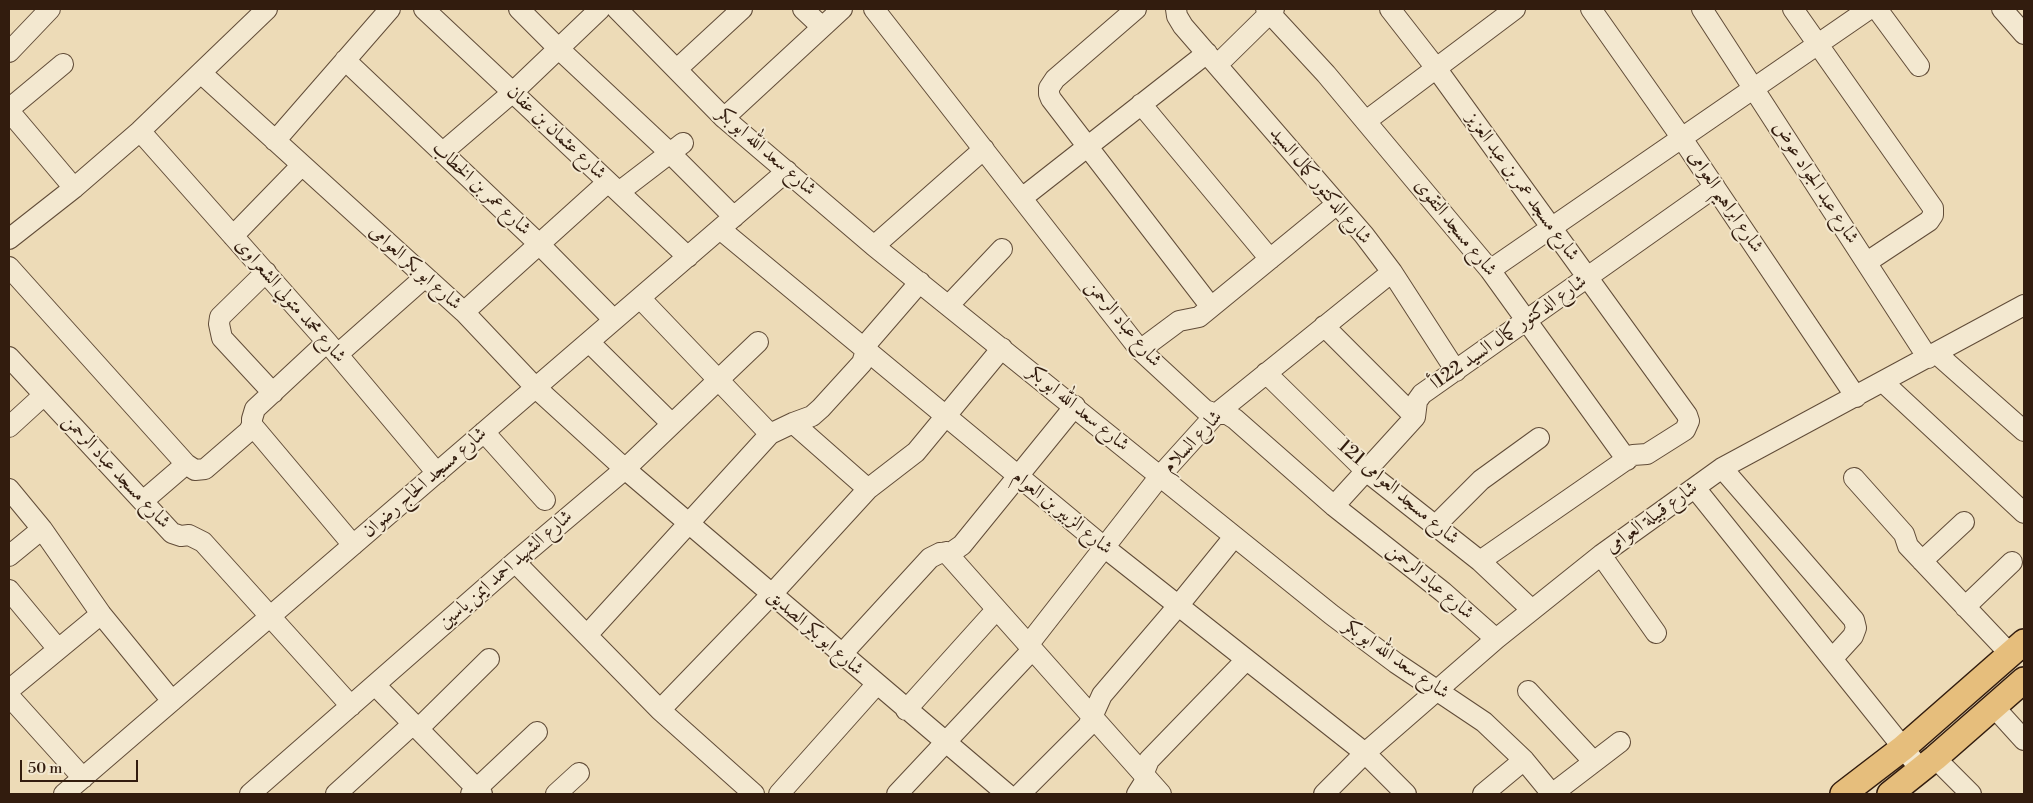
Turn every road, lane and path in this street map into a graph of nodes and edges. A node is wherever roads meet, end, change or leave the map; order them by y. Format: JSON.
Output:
{"nodes":[{"id":1,"x":50,"y":9,"type":"edge"},
{"id":2,"x":267,"y":9,"type":"edge"},
{"id":3,"x":390,"y":9,"type":"edge"},
{"id":4,"x":424,"y":9,"type":"edge"},
{"id":5,"x":519,"y":9,"type":"edge"},
{"id":6,"x":600,"y":9,"type":"edge"},
{"id":7,"x":617,"y":9,"type":"edge"},
{"id":8,"x":742,"y":9,"type":"edge"},
{"id":9,"x":803,"y":9,"type":"edge"},
{"id":10,"x":842,"y":9,"type":"edge"},
{"id":11,"x":874,"y":9,"type":"edge"},
{"id":12,"x":1136,"y":9,"type":"edge"},
{"id":13,"x":1176,"y":9,"type":"edge"},
{"id":14,"x":1390,"y":9,"type":"edge"},
{"id":15,"x":1515,"y":9,"type":"edge"},
{"id":16,"x":1592,"y":9,"type":"edge"},
{"id":17,"x":1702,"y":9,"type":"edge"},
{"id":18,"x":1793,"y":9,"type":"edge"},
{"id":19,"x":1869,"y":9,"type":"edge"},
{"id":20,"x":1877,"y":9,"type":"edge"},
{"id":21,"x":2002,"y":9,"type":"edge"},
{"id":22,"x":1270,"y":10,"type":"edge"},
{"id":23,"x":822,"y":27,"type":"junction"},
{"id":24,"x":2024,"y":34,"type":"edge"},
{"id":25,"x":1819,"y":43,"type":"junction"},
{"id":26,"x":11,"y":45,"type":"edge"},
{"id":27,"x":559,"y":49,"type":"junction"},
{"id":28,"x":1212,"y":59,"type":"junction"},
{"id":29,"x":345,"y":60,"type":"junction"},
{"id":30,"x":63,"y":64,"type":"dead end"},
{"id":31,"x":1919,"y":66,"type":"dead end"},
{"id":32,"x":1436,"y":68,"type":"junction"},
{"id":33,"x":676,"y":69,"type":"junction"},
{"id":34,"x":201,"y":73,"type":"junction"},
{"id":35,"x":1753,"y":88,"type":"junction"},
{"id":36,"x":513,"y":92,"type":"junction"},
{"id":37,"x":1141,"y":104,"type":"junction"},
{"id":38,"x":9,"y":110,"type":"edge"},
{"id":39,"x":724,"y":118,"type":"junction"},
{"id":40,"x":1366,"y":121,"type":"junction"},
{"id":41,"x":140,"y":131,"type":"junction"},
{"id":42,"x":1681,"y":138,"type":"junction"},
{"id":43,"x":275,"y":141,"type":"junction"},
{"id":44,"x":1087,"y":146,"type":"junction"},
{"id":45,"x":677,"y":148,"type":"junction"},
{"id":46,"x":984,"y":149,"type":"junction"},
{"id":47,"x":443,"y":152,"type":"junction"},
{"id":48,"x":302,"y":165,"type":"junction"},
{"id":49,"x":787,"y":171,"type":"junction"},
{"id":50,"x":614,"y":187,"type":"junction"},
{"id":51,"x":1715,"y":187,"type":"junction"},
{"id":52,"x":74,"y":188,"type":"junction"},
{"id":53,"x":1022,"y":198,"type":"junction"},
{"id":54,"x":1336,"y":204,"type":"junction"},
{"id":55,"x":727,"y":223,"type":"junction"},
{"id":56,"x":1551,"y":227,"type":"junction"},
{"id":57,"x":233,"y":236,"type":"junction"},
{"id":58,"x":9,"y":239,"type":"edge"},
{"id":59,"x":539,"y":244,"type":"junction"},
{"id":60,"x":874,"y":246,"type":"junction"},
{"id":61,"x":1002,"y":249,"type":"dead end"},
{"id":62,"x":688,"y":256,"type":"junction"},
{"id":63,"x":1270,"y":259,"type":"junction"},
{"id":64,"x":1867,"y":262,"type":"junction"},
{"id":65,"x":9,"y":267,"type":"edge"},
{"id":66,"x":1490,"y":270,"type":"junction"},
{"id":67,"x":266,"y":272,"type":"junction"},
{"id":68,"x":1392,"y":272,"type":"junction"},
{"id":69,"x":425,"y":277,"type":"junction"},
{"id":70,"x":1587,"y":278,"type":"junction"},
{"id":71,"x":920,"y":282,"type":"junction"},
{"id":72,"x":640,"y":298,"type":"junction"},
{"id":73,"x":949,"y":305,"type":"junction"},
{"id":74,"x":2024,"y":305,"type":"edge"},
{"id":75,"x":1211,"y":307,"type":"junction"},
{"id":76,"x":464,"y":312,"type":"junction"},
{"id":77,"x":614,"y":320,"type":"junction"},
{"id":78,"x":1527,"y":320,"type":"junction"},
{"id":79,"x":1324,"y":326,"type":"junction"},
{"id":80,"x":589,"y":342,"type":"junction"},
{"id":81,"x":758,"y":342,"type":"dead end"},
{"id":82,"x":332,"y":348,"type":"junction"},
{"id":83,"x":1002,"y":348,"type":"junction"},
{"id":84,"x":865,"y":350,"type":"junction"},
{"id":85,"x":1140,"y":350,"type":"junction"},
{"id":86,"x":1933,"y":356,"type":"junction"},
{"id":87,"x":9,"y":357,"type":"edge"},
{"id":88,"x":1456,"y":371,"type":"junction"},
{"id":89,"x":1266,"y":373,"type":"junction"},
{"id":90,"x":718,"y":380,"type":"junction"},
{"id":91,"x":1883,"y":382,"type":"junction"},
{"id":92,"x":535,"y":387,"type":"junction"},
{"id":93,"x":273,"y":392,"type":"junction"},
{"id":94,"x":44,"y":395,"type":"junction"},
{"id":95,"x":1856,"y":397,"type":"junction"},
{"id":96,"x":1075,"y":406,"type":"junction"},
{"id":97,"x":1216,"y":414,"type":"junction"},
{"id":98,"x":945,"y":417,"type":"junction"},
{"id":99,"x":1415,"y":418,"type":"junction"},
{"id":100,"x":793,"y":423,"type":"junction"},
{"id":101,"x":672,"y":424,"type":"junction"},
{"id":102,"x":252,"y":425,"type":"junction"},
{"id":103,"x":9,"y":427,"type":"edge"},
{"id":104,"x":2024,"y":431,"type":"edge"},
{"id":105,"x":484,"y":432,"type":"junction"},
{"id":106,"x":770,"y":434,"type":"junction"},
{"id":107,"x":1538,"y":438,"type":"dead end"},
{"id":108,"x":1627,"y":460,"type":"junction"},
{"id":109,"x":196,"y":467,"type":"junction"},
{"id":110,"x":1722,"y":468,"type":"junction"},
{"id":111,"x":625,"y":469,"type":"junction"},
{"id":112,"x":1366,"y":471,"type":"junction"},
{"id":113,"x":437,"y":473,"type":"junction"},
{"id":114,"x":1160,"y":476,"type":"junction"},
{"id":115,"x":1019,"y":477,"type":"junction"},
{"id":116,"x":1854,"y":478,"type":"dead end"},
{"id":117,"x":1695,"y":488,"type":"junction"},
{"id":118,"x":868,"y":489,"type":"junction"},
{"id":119,"x":9,"y":490,"type":"edge"},
{"id":120,"x":545,"y":500,"type":"dead end"},
{"id":121,"x":143,"y":502,"type":"junction"},
{"id":122,"x":1334,"y":506,"type":"junction"},
{"id":123,"x":2024,"y":513,"type":"edge"},
{"id":124,"x":1964,"y":522,"type":"dead end"},
{"id":125,"x":688,"y":524,"type":"junction"},
{"id":126,"x":1435,"y":526,"type":"junction"},
{"id":127,"x":42,"y":529,"type":"junction"},
{"id":128,"x":1234,"y":537,"type":"junction"},
{"id":129,"x":353,"y":545,"type":"junction"},
{"id":130,"x":1104,"y":547,"type":"junction"},
{"id":131,"x":946,"y":552,"type":"junction"},
{"id":132,"x":1601,"y":555,"type":"junction"},
{"id":133,"x":9,"y":556,"type":"edge"},
{"id":134,"x":1480,"y":561,"type":"junction"},
{"id":135,"x":1922,"y":561,"type":"junction"},
{"id":136,"x":514,"y":562,"type":"junction"},
{"id":137,"x":2012,"y":562,"type":"dead end"},
{"id":138,"x":9,"y":590,"type":"edge"},
{"id":139,"x":771,"y":595,"type":"junction"},
{"id":140,"x":1178,"y":606,"type":"junction"},
{"id":141,"x":1965,"y":606,"type":"junction"},
{"id":142,"x":996,"y":610,"type":"junction"},
{"id":143,"x":1532,"y":610,"type":"junction"},
{"id":144,"x":101,"y":614,"type":"junction"},
{"id":145,"x":270,"y":616,"type":"junction"},
{"id":146,"x":1656,"y":632,"type":"dead end"},
{"id":147,"x":587,"y":635,"type":"junction"},
{"id":148,"x":1496,"y":639,"type":"junction"},
{"id":149,"x":1030,"y":648,"type":"junction"},
{"id":150,"x":2018,"y":648,"type":"edge"},
{"id":151,"x":58,"y":649,"type":"junction"},
{"id":152,"x":841,"y":655,"type":"junction"},
{"id":153,"x":489,"y":659,"type":"dead end"},
{"id":154,"x":1832,"y":659,"type":"junction"},
{"id":155,"x":1246,"y":660,"type":"junction"},
{"id":156,"x":2024,"y":680,"type":"edge"},
{"id":157,"x":375,"y":684,"type":"junction"},
{"id":158,"x":876,"y":685,"type":"junction"},
{"id":159,"x":1437,"y":689,"type":"junction"},
{"id":160,"x":9,"y":690,"type":"edge"},
{"id":161,"x":1528,"y":691,"type":"dead end"},
{"id":162,"x":9,"y":696,"type":"edge"},
{"id":163,"x":172,"y":701,"type":"junction"},
{"id":164,"x":351,"y":706,"type":"junction"},
{"id":165,"x":1994,"y":707,"type":"junction"},
{"id":166,"x":660,"y":710,"type":"junction"},
{"id":167,"x":906,"y":710,"type":"junction"},
{"id":168,"x":1092,"y":718,"type":"junction"},
{"id":169,"x":416,"y":726,"type":"junction"},
{"id":170,"x":537,"y":732,"type":"dead end"},
{"id":171,"x":2024,"y":740,"type":"edge"},
{"id":172,"x":1620,"y":742,"type":"dead end"},
{"id":173,"x":946,"y":743,"type":"junction"},
{"id":174,"x":1903,"y":748,"type":"junction"},
{"id":175,"x":1365,"y":753,"type":"junction"},
{"id":176,"x":1524,"y":760,"type":"junction"},
{"id":177,"x":1594,"y":762,"type":"junction"},
{"id":178,"x":1928,"y":764,"type":"junction"},
{"id":179,"x":578,"y":774,"type":"dead end"},
{"id":180,"x":83,"y":778,"type":"junction"},
{"id":181,"x":1141,"y":786,"type":"edge"},
{"id":182,"x":477,"y":793,"type":"edge"},
{"id":183,"x":64,"y":794,"type":"edge"},
{"id":184,"x":250,"y":794,"type":"edge"},
{"id":185,"x":336,"y":794,"type":"edge"},
{"id":186,"x":556,"y":794,"type":"edge"},
{"id":187,"x":754,"y":794,"type":"edge"},
{"id":188,"x":779,"y":794,"type":"edge"},
{"id":189,"x":897,"y":794,"type":"edge"},
{"id":190,"x":1007,"y":794,"type":"edge"},
{"id":191,"x":1020,"y":794,"type":"edge"},
{"id":192,"x":1161,"y":794,"type":"edge"},
{"id":193,"x":1324,"y":794,"type":"edge"},
{"id":194,"x":1406,"y":794,"type":"edge"},
{"id":195,"x":1483,"y":794,"type":"edge"},
{"id":196,"x":1552,"y":794,"type":"edge"},
{"id":197,"x":1843,"y":794,"type":"edge"},
{"id":198,"x":1890,"y":794,"type":"edge"},
{"id":199,"x":1971,"y":794,"type":"edge"}],
"edges":[{"from":1,"to":26,"type":"street"},
{"from":2,"to":34,"type":"street"},
{"from":3,"to":29,"type":"street"},
{"from":4,"to":36,"type":"street","name":"شارع عثمان بن عفان"},
{"from":5,"to":27,"type":"street","name":"شارع الزبير بن العوام"},
{"from":6,"to":27,"type":"street"},
{"from":7,"to":33,"type":"street","name":"شارع سعد الله ابو بكر"},
{"from":8,"to":33,"type":"street"},
{"from":9,"to":23,"type":"street"},
{"from":10,"to":23,"type":"street"},
{"from":11,"to":46,"type":"street","name":"شارع عباد الرحمن"},
{"from":12,"to":44,"type":"street"},
{"from":13,"to":28,"type":"street","name":"شارع الدكتور كمال السيد"},
{"from":14,"to":32,"type":"street","name":"شارع مسجد عمر بن عبد العزيز"},
{"from":15,"to":32,"type":"street"},
{"from":16,"to":42,"type":"street","name":"شارع ابراهيم العوامى"},
{"from":17,"to":35,"type":"street","name":"شارع عبد الجواد عوض"},
{"from":18,"to":25,"type":"street"},
{"from":19,"to":25,"type":"street"},
{"from":20,"to":31,"type":"street"},
{"from":21,"to":24,"type":"street"},
{"from":22,"to":28,"type":"street"},
{"from":22,"to":40,"type":"street","name":"شارع مسجد التقوى"},
{"from":23,"to":39,"type":"street"},
{"from":25,"to":35,"type":"street"},
{"from":25,"to":64,"type":"street"},
{"from":27,"to":36,"type":"street"},
{"from":27,"to":45,"type":"street","name":"شارع الزبير بن العوام"},
{"from":28,"to":37,"type":"street"},
{"from":28,"to":54,"type":"street","name":"شارع الدكتور كمال السيد"},
{"from":29,"to":43,"type":"street"},
{"from":29,"to":47,"type":"street","name":"شارع عمر بن الخطاب"},
{"from":30,"to":38,"type":"street"},
{"from":32,"to":40,"type":"street"},
{"from":32,"to":56,"type":"street","name":"شارع مسجد عمر بن عبد العزيز"},
{"from":33,"to":39,"type":"street","name":"شارع سعد الله ابو بكر"},
{"from":34,"to":41,"type":"street"},
{"from":34,"to":43,"type":"street","name":"شارع ابو بكر العوامى"},
{"from":35,"to":42,"type":"street"},
{"from":35,"to":64,"type":"street","name":"شارع عبد الجواد عوض"},
{"from":36,"to":47,"type":"street"},
{"from":36,"to":50,"type":"street","name":"شارع عثمان بن عفان"},
{"from":37,"to":44,"type":"street"},
{"from":37,"to":63,"type":"street"},
{"from":38,"to":52,"type":"street"},
{"from":39,"to":49,"type":"street","name":"شارع سعد الله ابو بكر"},
{"from":40,"to":66,"type":"street","name":"شارع مسجد التقوى"},
{"from":41,"to":52,"type":"street"},
{"from":41,"to":57,"type":"street","name":"شارع محمد متولي الشعراوى"},
{"from":42,"to":51,"type":"street","name":"شارع ابراهيم العوامى"},
{"from":42,"to":56,"type":"street"},
{"from":43,"to":48,"type":"street","name":"شارع ابو بكر العوامى"},
{"from":44,"to":53,"type":"street"},
{"from":44,"to":75,"type":"street"},
{"from":45,"to":50,"type":"street"},
{"from":45,"to":55,"type":"street","name":"شارع الزبير بن العوام"},
{"from":46,"to":53,"type":"street","name":"شارع عباد الرحمن"},
{"from":46,"to":60,"type":"street"},
{"from":47,"to":59,"type":"street","name":"شارع عمر بن الخطاب"},
{"from":48,"to":57,"type":"street"},
{"from":48,"to":69,"type":"street","name":"شارع ابو بكر العوامى"},
{"from":49,"to":55,"type":"street","name":"شارع مسجد الحاج رضوان"},
{"from":49,"to":60,"type":"street","name":"شارع سعد الله ابو بكر"},
{"from":50,"to":59,"type":"street"},
{"from":50,"to":62,"type":"street","name":"شارع عثمان بن عفان"},
{"from":51,"to":70,"type":"street","name":"شارع الدكتور كمال السيد 122أ"},
{"from":51,"to":95,"type":"street","name":"شارع ابراهيم العوامى"},
{"from":52,"to":58,"type":"street"},
{"from":53,"to":85,"type":"street","name":"شارع عباد الرحمن"},
{"from":54,"to":63,"type":"street"},
{"from":54,"to":68,"type":"street","name":"شارع الدكتور كمال السيد"},
{"from":55,"to":62,"type":"street","name":"شارع مسجد الحاج رضوان"},
{"from":55,"to":84,"type":"street","name":"شارع الزبير بن العوام"},
{"from":56,"to":66,"type":"street"},
{"from":56,"to":70,"type":"street","name":"شارع مسجد عمر بن عبد العزيز"},
{"from":57,"to":67,"type":"street","name":"شارع محمد متولي الشعراوى"},
{"from":59,"to":76,"type":"street"},
{"from":59,"to":77,"type":"street","name":"شارع عمر بن الخطاب"},
{"from":60,"to":71,"type":"street","name":"شارع سعد الله ابو بكر"},
{"from":61,"to":73,"type":"street"},
{"from":62,"to":72,"type":"street","name":"شارع مسجد الحاج رضوان"},
{"from":63,"to":75,"type":"street"},
{"from":64,"to":86,"type":"street","name":"شارع عبد الجواد عوض"},
{"from":65,"to":109,"type":"street"},
{"from":66,"to":78,"type":"street","name":"شارع مسجد التقوى"},
{"from":67,"to":82,"type":"street","name":"شارع محمد متولي الشعراوى"},
{"from":67,"to":93,"type":"street"},
{"from":68,"to":79,"type":"street","name":"شارع السلام"},
{"from":68,"to":88,"type":"street","name":"شارع الدكتور كمال السيد"},
{"from":69,"to":76,"type":"street","name":"شارع ابو بكر العوامى"},
{"from":69,"to":82,"type":"street"},
{"from":70,"to":78,"type":"street","name":"شارع الدكتور كمال السيد 122أ"},
{"from":70,"to":108,"type":"street","name":"شارع مسجد عمر بن عبد العزيز"},
{"from":71,"to":73,"type":"street","name":"شارع سعد الله ابو بكر"},
{"from":71,"to":84,"type":"street"},
{"from":72,"to":77,"type":"street","name":"شارع مسجد الحاج رضوان"},
{"from":72,"to":90,"type":"street"},
{"from":73,"to":83,"type":"street","name":"شارع سعد الله ابو بكر"},
{"from":74,"to":86,"type":"street","name":"شارع قبيلة العوامى"},
{"from":75,"to":85,"type":"street"},
{"from":76,"to":92,"type":"street","name":"شارع ابو بكر العوامى"},
{"from":77,"to":80,"type":"street","name":"شارع مسجد الحاج رضوان"},
{"from":78,"to":88,"type":"street","name":"شارع الدكتور كمال السيد 122أ"},
{"from":78,"to":108,"type":"street","name":"شارع مسجد التقوى"},
{"from":79,"to":89,"type":"street","name":"شارع السلام"},
{"from":79,"to":99,"type":"street"},
{"from":80,"to":92,"type":"street","name":"شارع مسجد الحاج رضوان"},
{"from":80,"to":101,"type":"street"},
{"from":81,"to":90,"type":"street","name":"شارع الشهيد احمد ايمن ياسين"},
{"from":82,"to":93,"type":"street"},
{"from":82,"to":113,"type":"street","name":"شارع محمد متولي الشعراوى"},
{"from":83,"to":96,"type":"street","name":"شارع سعد الله ابو بكر"},
{"from":83,"to":98,"type":"street"},
{"from":84,"to":98,"type":"street","name":"شارع الزبير بن العوام"},
{"from":84,"to":100,"type":"street"},
{"from":85,"to":97,"type":"street","name":"شارع عباد الرحمن"},
{"from":86,"to":91,"type":"street","name":"شارع قبيلة العوامى"},
{"from":86,"to":104,"type":"street","name":"شارع عبد الجواد عوض"},
{"from":87,"to":94,"type":"street","name":"شارع مسجد عباد الرحمن"},
{"from":88,"to":99,"type":"street","name":"شارع الدكتور كمال السيد 122أ"},
{"from":89,"to":97,"type":"street","name":"شارع السلام"},
{"from":89,"to":112,"type":"street","name":"شارع مسجد العوامى 121"},
{"from":90,"to":101,"type":"street","name":"شارع الشهيد احمد ايمن ياسين"},
{"from":90,"to":106,"type":"street"},
{"from":91,"to":95,"type":"street","name":"شارع قبيلة العوامى"},
{"from":91,"to":123,"type":"street"},
{"from":92,"to":105,"type":"street","name":"شارع مسجد الحاج رضوان"},
{"from":92,"to":111,"type":"street","name":"شارع ابو بكر العوامى"},
{"from":93,"to":102,"type":"street"},
{"from":94,"to":103,"type":"street"},
{"from":94,"to":121,"type":"street","name":"شارع مسجد عباد الرحمن"},
{"from":95,"to":110,"type":"street","name":"شارع قبيلة العوامى"},
{"from":96,"to":114,"type":"street","name":"شارع سعد الله ابو بكر"},
{"from":96,"to":115,"type":"street"},
{"from":97,"to":114,"type":"street","name":"شارع السلام"},
{"from":97,"to":122,"type":"street","name":"شارع عباد الرحمن"},
{"from":98,"to":115,"type":"street","name":"شارع الزبير بن العوام"},
{"from":98,"to":118,"type":"street"},
{"from":99,"to":112,"type":"street","name":"شارع الدكتور كمال السيد 122أ"},
{"from":100,"to":106,"type":"street"},
{"from":100,"to":118,"type":"street"},
{"from":101,"to":111,"type":"street","name":"شارع الشهيد احمد ايمن ياسين"},
{"from":102,"to":109,"type":"street"},
{"from":102,"to":129,"type":"street"},
{"from":105,"to":113,"type":"street","name":"شارع مسجد الحاج رضوان"},
{"from":105,"to":120,"type":"street"},
{"from":106,"to":125,"type":"street"},
{"from":107,"to":126,"type":"street"},
{"from":108,"to":134,"type":"street"},
{"from":109,"to":121,"type":"street"},
{"from":110,"to":117,"type":"street","name":"شارع قبيلة العوامى"},
{"from":110,"to":154,"type":"street"},
{"from":111,"to":125,"type":"street","name":"شارع ابو بكر الصديق"},
{"from":111,"to":136,"type":"street","name":"شارع الشهيد احمد ايمن ياسين"},
{"from":112,"to":122,"type":"street","name":"شارع الدكتور كمال السيد 122أ"},
{"from":112,"to":126,"type":"street","name":"شارع مسجد العوامى 121"},
{"from":113,"to":129,"type":"street","name":"شارع مسجد الحاج رضوان"},
{"from":114,"to":128,"type":"street","name":"شارع سعد الله ابو بكر"},
{"from":114,"to":130,"type":"street","name":"شارع السلام"},
{"from":115,"to":130,"type":"street","name":"شارع الزبير بن العوام"},
{"from":115,"to":131,"type":"street"},
{"from":116,"to":135,"type":"street"},
{"from":117,"to":132,"type":"street","name":"شارع قبيلة العوامى"},
{"from":117,"to":154,"type":"street"},
{"from":118,"to":139,"type":"street"},
{"from":119,"to":127,"type":"street"},
{"from":121,"to":145,"type":"street","name":"شارع مسجد عباد الرحمن"},
{"from":122,"to":148,"type":"street","name":"شارع عباد الرحمن"},
{"from":124,"to":135,"type":"street"},
{"from":125,"to":139,"type":"street","name":"شارع ابو بكر الصديق"},
{"from":125,"to":147,"type":"street"},
{"from":126,"to":134,"type":"street","name":"شارع مسجد العوامى 121"},
{"from":127,"to":133,"type":"street"},
{"from":127,"to":144,"type":"street"},
{"from":128,"to":140,"type":"street"},
{"from":128,"to":159,"type":"street","name":"شارع سعد الله ابو بكر"},
{"from":129,"to":145,"type":"street","name":"شارع مسجد الحاج رضوان"},
{"from":130,"to":140,"type":"street","name":"شارع الزبير بن العوام"},
{"from":130,"to":149,"type":"street","name":"شارع السلام"},
{"from":131,"to":142,"type":"street"},
{"from":131,"to":152,"type":"street"},
{"from":132,"to":143,"type":"street","name":"شارع قبيلة العوامى"},
{"from":132,"to":146,"type":"street"},
{"from":134,"to":143,"type":"street","name":"شارع مسجد العوامى 121"},
{"from":135,"to":141,"type":"street"},
{"from":136,"to":147,"type":"street"},
{"from":136,"to":157,"type":"street","name":"شارع الشهيد احمد ايمن ياسين"},
{"from":137,"to":141,"type":"street"},
{"from":138,"to":151,"type":"street"},
{"from":139,"to":152,"type":"street","name":"شارع ابو بكر الصديق"},
{"from":139,"to":166,"type":"street"},
{"from":140,"to":155,"type":"street","name":"شارع الزبير بن العوام"},
{"from":140,"to":168,"type":"street"},
{"from":141,"to":150,"type":"street"},
{"from":142,"to":149,"type":"street"},
{"from":142,"to":167,"type":"street"},
{"from":143,"to":148,"type":"street","name":"شارع قبيلة العوامى"},
{"from":144,"to":151,"type":"street"},
{"from":144,"to":163,"type":"street"},
{"from":145,"to":163,"type":"street","name":"شارع مسجد الحاج رضوان"},
{"from":145,"to":164,"type":"street","name":"شارع مسجد عباد الرحمن"},
{"from":147,"to":166,"type":"street"},
{"from":148,"to":159,"type":"street","name":"شارع قبيلة العوامى"},
{"from":149,"to":168,"type":"street"},
{"from":149,"to":173,"type":"street","name":"شارع السلام"},
{"from":150,"to":174,"type":"main road"},
{"from":151,"to":160,"type":"street"},
{"from":152,"to":158,"type":"street","name":"شارع ابو بكر الصديق"},
{"from":153,"to":169,"type":"street"},
{"from":154,"to":174,"type":"street"},
{"from":155,"to":175,"type":"street","name":"شارع الزبير بن العوام"},
{"from":155,"to":181,"type":"street"},
{"from":156,"to":165,"type":"main road"},
{"from":157,"to":164,"type":"street","name":"شارع الشهيد احمد ايمن ياسين"},
{"from":157,"to":169,"type":"street"},
{"from":158,"to":167,"type":"street","name":"شارع ابو بكر الصديق"},
{"from":158,"to":188,"type":"street"},
{"from":159,"to":175,"type":"street","name":"شارع قبيلة العوامى"},
{"from":159,"to":176,"type":"street","name":"شارع سعد الله ابو بكر"},
{"from":161,"to":177,"type":"street"},
{"from":162,"to":180,"type":"street"},
{"from":163,"to":180,"type":"street","name":"شارع مسجد الحاج رضوان"},
{"from":164,"to":184,"type":"street","name":"شارع الشهيد احمد ايمن ياسين"},
{"from":165,"to":171,"type":"street"},
{"from":165,"to":178,"type":"main road"},
{"from":166,"to":187,"type":"street"},
{"from":167,"to":173,"type":"street","name":"شارع ابو بكر الصديق"},
{"from":168,"to":181,"type":"street"},
{"from":168,"to":191,"type":"street"},
{"from":169,"to":182,"type":"street"},
{"from":169,"to":185,"type":"street"},
{"from":170,"to":182,"type":"street"},
{"from":172,"to":177,"type":"street"},
{"from":173,"to":189,"type":"street","name":"شارع السلام"},
{"from":173,"to":190,"type":"street","name":"شارع ابو بكر الصديق"},
{"from":174,"to":178,"type":"street"},
{"from":174,"to":197,"type":"main road"},
{"from":175,"to":193,"type":"street","name":"شارع قبيلة العوامى"},
{"from":175,"to":194,"type":"street","name":"شارع الزبير بن العوام"},
{"from":176,"to":195,"type":"street"},
{"from":176,"to":196,"type":"street","name":"شارع سعد الله ابو بكر"},
{"from":177,"to":196,"type":"street"},
{"from":178,"to":198,"type":"main road"},
{"from":178,"to":199,"type":"street"},
{"from":179,"to":186,"type":"street"},
{"from":180,"to":183,"type":"street","name":"شارع مسجد الحاج رضوان"},
{"from":181,"to":192,"type":"street"}]}
